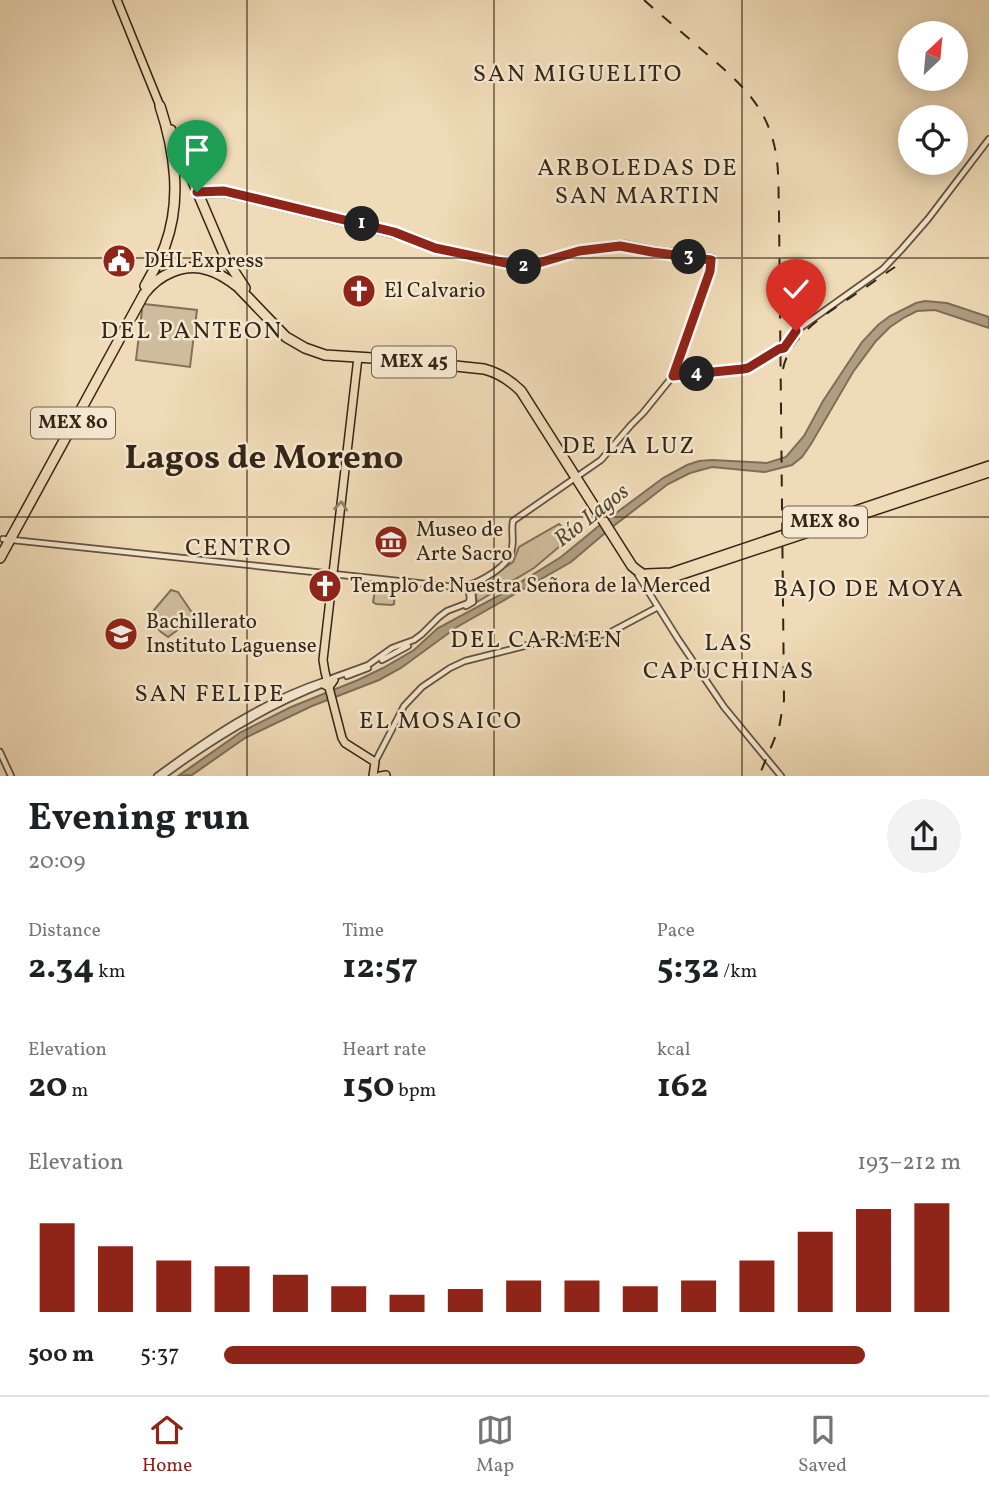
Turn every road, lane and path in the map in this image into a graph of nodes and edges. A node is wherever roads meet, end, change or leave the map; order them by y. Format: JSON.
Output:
{"nodes":[{"id":1,"x":117,"y":0,"type":"edge"},
{"id":2,"x":160,"y":106,"type":"junction"},
{"id":3,"x":989,"y":139,"type":"edge"},
{"id":4,"x":175,"y":177,"type":"junction"},
{"id":5,"x":191,"y":177,"type":"junction"},
{"id":6,"x":198,"y":193,"type":"junction"},
{"id":7,"x":174,"y":206,"type":"junction"},
{"id":8,"x":166,"y":219,"type":"dead end"},
{"id":9,"x":905,"y":255,"type":"dead end"},
{"id":10,"x":896,"y":256,"type":"junction"},
{"id":11,"x":160,"y":258,"type":"junction"},
{"id":12,"x":227,"y":262,"type":"junction"},
{"id":13,"x":174,"y":271,"type":"junction"},
{"id":14,"x":212,"y":271,"type":"junction"},
{"id":15,"x":146,"y":287,"type":"junction"},
{"id":16,"x":258,"y":309,"type":"junction"},
{"id":17,"x":358,"y":357,"type":"junction"},
{"id":18,"x":673,"y":376,"type":"junction"},
{"id":19,"x":989,"y":470,"type":"edge"},
{"id":20,"x":576,"y":478,"type":"junction"},
{"id":21,"x":6,"y":539,"type":"junction"},
{"id":22,"x":0,"y":550,"type":"edge"},
{"id":23,"x":0,"y":558,"type":"edge"},
{"id":24,"x":684,"y":568,"type":"junction"},
{"id":25,"x":333,"y":574,"type":"junction"},
{"id":26,"x":646,"y":577,"type":"junction"},
{"id":27,"x":661,"y":579,"type":"junction"},
{"id":28,"x":470,"y":584,"type":"junction"},
{"id":29,"x":658,"y":607,"type":"junction"},
{"id":30,"x":328,"y":683,"type":"junction"},
{"id":31,"x":0,"y":752,"type":"edge"},
{"id":32,"x":372,"y":762,"type":"junction"},
{"id":33,"x":11,"y":775,"type":"edge"},
{"id":34,"x":157,"y":775,"type":"edge"},
{"id":35,"x":163,"y":775,"type":"edge"},
{"id":36,"x":373,"y":775,"type":"edge"},
{"id":37,"x":380,"y":775,"type":"edge"},
{"id":38,"x":386,"y":775,"type":"edge"},
{"id":39,"x":781,"y":775,"type":"edge"}],
"edges":[{"from":1,"to":2,"type":"main road","number":"MEX 45"},
{"from":2,"to":4,"type":"highway"},
{"from":2,"to":5,"type":"highway","number":"MEX 45"},
{"from":3,"to":10,"type":"street"},
{"from":4,"to":5,"type":"highway"},
{"from":4,"to":7,"type":"highway"},
{"from":5,"to":6,"type":"highway","number":"MEX 45"},
{"from":6,"to":12,"type":"highway","number":"MEX 45"},
{"from":6,"to":18,"type":"street"},
{"from":7,"to":8,"type":"highway"},
{"from":7,"to":11,"type":"highway"},
{"from":9,"to":10,"type":"street"},
{"from":10,"to":18,"type":"street"},
{"from":11,"to":13,"type":"highway"},
{"from":11,"to":15,"type":"highway","number":"MEX 80"},
{"from":12,"to":14,"type":"highway"},
{"from":12,"to":16,"type":"highway","number":"MEX 45"},
{"from":13,"to":14,"type":"highway"},
{"from":13,"to":15,"type":"highway","number":"MEX 80"},
{"from":14,"to":16,"type":"highway","number":"MEX 45"},
{"from":15,"to":21,"type":"highway","number":"MEX 80"},
{"from":16,"to":17,"type":"highway","number":"MEX 45"},
{"from":17,"to":20,"type":"highway","number":"MEX 45"},
{"from":25,"to":17,"type":"main road","one_way":true},
{"from":18,"to":20,"type":"street"},
{"from":19,"to":24,"type":"highway","number":"MEX 80"},
{"from":19,"to":26,"type":"main road"},
{"from":19,"to":27,"type":"highway","number":"MEX 80"},
{"from":20,"to":26,"type":"highway","number":"MEX 45"},
{"from":20,"to":28,"type":"street"},
{"from":21,"to":22,"type":"highway","number":"MEX 80"},
{"from":21,"to":23,"type":"highway","number":"MEX 80"},
{"from":21,"to":25,"type":"street"},
{"from":24,"to":26,"type":"main road"},
{"from":24,"to":27,"type":"highway","number":"MEX 80"},
{"from":25,"to":28,"type":"street"},
{"from":25,"to":30,"type":"main road"},
{"from":26,"to":27,"type":"highway","number":"MEX 80"},
{"from":26,"to":29,"type":"street"},
{"from":28,"to":30,"type":"street"},
{"from":29,"to":32,"type":"street"},
{"from":29,"to":39,"type":"street"},
{"from":30,"to":32,"type":"main road"},
{"from":30,"to":34,"type":"street"},
{"from":30,"to":35,"type":"street"},
{"from":31,"to":33,"type":"street"},
{"from":32,"to":36,"type":"main road"},
{"from":37,"to":38,"type":"main road"}]}
